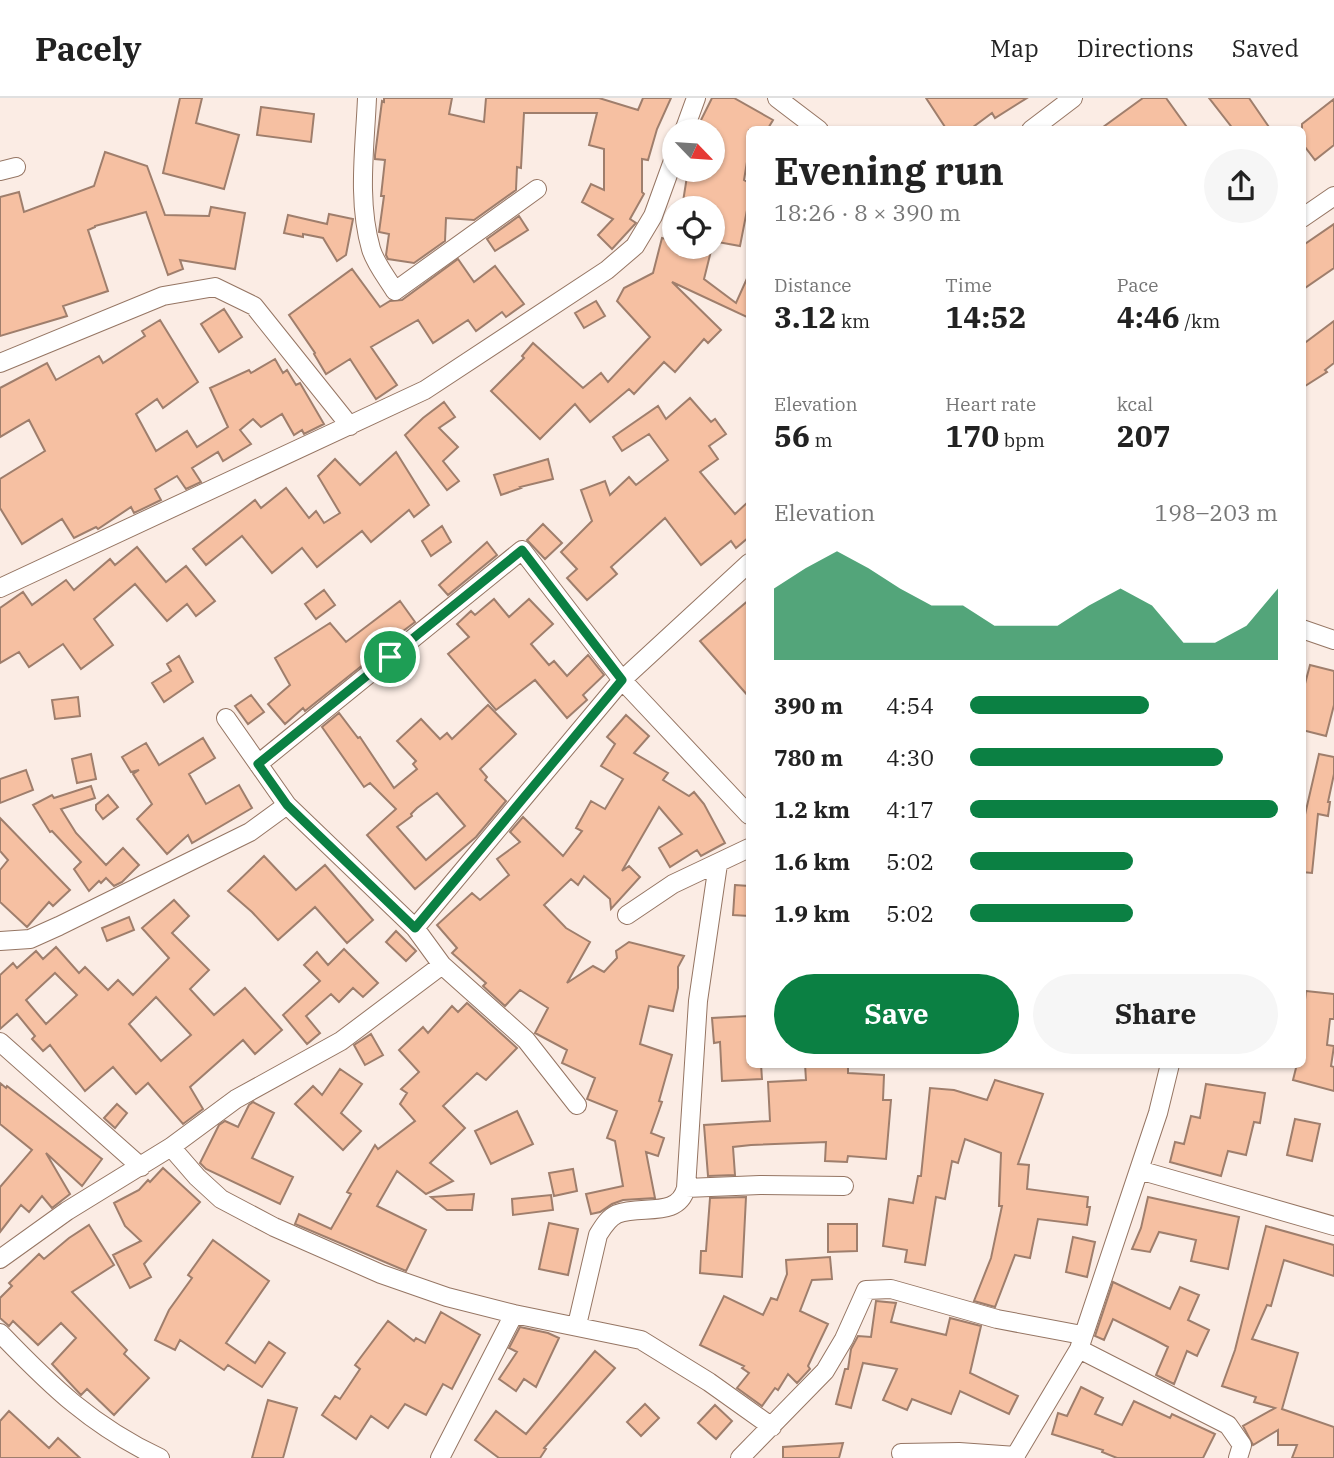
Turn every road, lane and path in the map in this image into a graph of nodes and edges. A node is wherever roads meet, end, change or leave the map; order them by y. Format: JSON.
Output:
{"nodes":[{"id":1,"x":368,"y":98,"type":"edge"},
{"id":2,"x":696,"y":98,"type":"edge"},
{"id":3,"x":777,"y":98,"type":"edge"},
{"id":4,"x":1073,"y":98,"type":"edge"},
{"id":5,"x":688,"y":119,"type":"edge"},
{"id":6,"x":814,"y":126,"type":"edge"},
{"id":7,"x":1036,"y":126,"type":"edge"},
{"id":8,"x":665,"y":182,"type":"edge"},
{"id":9,"x":537,"y":189,"type":"dead end"},
{"id":10,"x":1334,"y":196,"type":"edge"},
{"id":11,"x":1306,"y":215,"type":"edge"},
{"id":12,"x":0,"y":363,"type":"edge"},
{"id":13,"x":350,"y":426,"type":"junction"},
{"id":14,"x":746,"y":566,"type":"edge"},
{"id":15,"x":0,"y":588,"type":"edge"},
{"id":16,"x":1306,"y":630,"type":"edge"},
{"id":17,"x":1334,"y":640,"type":"edge"},
{"id":18,"x":622,"y":680,"type":"junction"},
{"id":19,"x":226,"y":718,"type":"dead end"},
{"id":20,"x":258,"y":764,"type":"junction"},
{"id":21,"x":287,"y":805,"type":"junction"},
{"id":22,"x":746,"y":812,"type":"edge"},
{"id":23,"x":746,"y":850,"type":"edge"},
{"id":24,"x":718,"y":864,"type":"junction"},
{"id":25,"x":627,"y":915,"type":"dead end"},
{"id":26,"x":415,"y":928,"type":"junction"},
{"id":27,"x":0,"y":941,"type":"edge"},
{"id":28,"x":442,"y":965,"type":"junction"},
{"id":29,"x":0,"y":1042,"type":"edge"},
{"id":30,"x":1169,"y":1068,"type":"edge"},
{"id":31,"x":577,"y":1105,"type":"dead end"},
{"id":32,"x":171,"y":1147,"type":"junction"},
{"id":33,"x":141,"y":1167,"type":"junction"},
{"id":34,"x":1139,"y":1170,"type":"junction"},
{"id":35,"x":844,"y":1186,"type":"dead end"},
{"id":36,"x":686,"y":1188,"type":"junction"},
{"id":37,"x":1334,"y":1226,"type":"edge"},
{"id":38,"x":0,"y":1259,"type":"edge"},
{"id":39,"x":514,"y":1314,"type":"junction"},
{"id":40,"x":577,"y":1325,"type":"junction"},
{"id":41,"x":0,"y":1333,"type":"edge"},
{"id":42,"x":1081,"y":1342,"type":"junction"},
{"id":43,"x":772,"y":1427,"type":"junction"},
{"id":44,"x":901,"y":1453,"type":"dead end"},
{"id":45,"x":1015,"y":1457,"type":"edge"},
{"id":46,"x":160,"y":1458,"type":"edge"},
{"id":47,"x":440,"y":1458,"type":"edge"},
{"id":48,"x":740,"y":1458,"type":"edge"},
{"id":49,"x":1238,"y":1458,"type":"edge"}],
"edges":[{"from":1,"to":9,"type":"street"},
{"from":2,"to":5,"type":"street"},
{"from":3,"to":6,"type":"street"},
{"from":4,"to":7,"type":"street"},
{"from":8,"to":13,"type":"street"},
{"from":10,"to":11,"type":"street"},
{"from":12,"to":13,"type":"street"},
{"from":13,"to":15,"type":"street"},
{"from":14,"to":18,"type":"street"},
{"from":16,"to":17,"type":"street"},
{"from":18,"to":20,"type":"street"},
{"from":18,"to":22,"type":"street"},
{"from":18,"to":26,"type":"street"},
{"from":19,"to":20,"type":"street"},
{"from":20,"to":21,"type":"street"},
{"from":21,"to":26,"type":"street"},
{"from":21,"to":27,"type":"street"},
{"from":23,"to":24,"type":"street"},
{"from":24,"to":25,"type":"street"},
{"from":24,"to":36,"type":"street"},
{"from":26,"to":28,"type":"street"},
{"from":28,"to":31,"type":"street"},
{"from":28,"to":32,"type":"street"},
{"from":29,"to":33,"type":"street"},
{"from":30,"to":34,"type":"street"},
{"from":32,"to":33,"type":"street"},
{"from":32,"to":39,"type":"street"},
{"from":33,"to":38,"type":"street"},
{"from":34,"to":37,"type":"street"},
{"from":34,"to":42,"type":"street"},
{"from":35,"to":36,"type":"street"},
{"from":36,"to":40,"type":"street"},
{"from":39,"to":40,"type":"street"},
{"from":39,"to":47,"type":"street"},
{"from":40,"to":43,"type":"street"},
{"from":41,"to":46,"type":"street"},
{"from":42,"to":43,"type":"street"},
{"from":42,"to":45,"type":"street"},
{"from":42,"to":49,"type":"street"},
{"from":43,"to":48,"type":"street"},
{"from":44,"to":45,"type":"street"}]}
